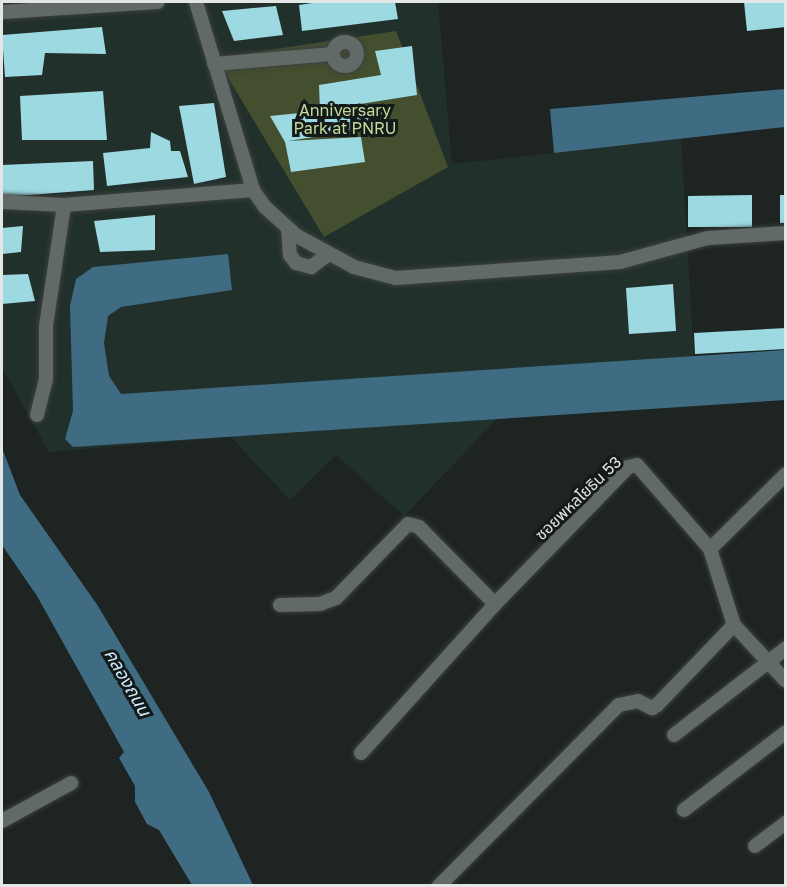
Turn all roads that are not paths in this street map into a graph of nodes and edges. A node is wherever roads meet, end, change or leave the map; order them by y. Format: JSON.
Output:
{"nodes":[{"id":1,"x":158,"y":2,"type":"edge"},
{"id":2,"x":196,"y":2,"type":"edge"},
{"id":3,"x":2,"y":12,"type":"edge"},
{"id":4,"x":333,"y":54,"type":"dead end"},
{"id":5,"x":214,"y":64,"type":"junction"},
{"id":6,"x":253,"y":190,"type":"junction"},
{"id":7,"x":2,"y":202,"type":"edge"},
{"id":8,"x":64,"y":205,"type":"junction"},
{"id":9,"x":288,"y":228,"type":"junction"},
{"id":10,"x":786,"y":233,"type":"edge"},
{"id":11,"x":329,"y":254,"type":"junction"},
{"id":12,"x":38,"y":416,"type":"dead end"},
{"id":13,"x":786,"y":474,"type":"edge"},
{"id":14,"x":710,"y":549,"type":"junction"},
{"id":15,"x":495,"y":604,"type":"junction"},
{"id":16,"x":279,"y":605,"type":"dead end"},
{"id":17,"x":734,"y":625,"type":"junction"},
{"id":18,"x":786,"y":648,"type":"edge"},
{"id":19,"x":770,"y":660,"type":"junction"},
{"id":20,"x":786,"y":681,"type":"edge"},
{"id":21,"x":786,"y":732,"type":"edge"},
{"id":22,"x":674,"y":735,"type":"dead end"},
{"id":23,"x":361,"y":753,"type":"dead end"},
{"id":24,"x":71,"y":783,"type":"dead end"},
{"id":25,"x":684,"y":810,"type":"dead end"},
{"id":26,"x":2,"y":821,"type":"edge"},
{"id":27,"x":786,"y":823,"type":"edge"},
{"id":28,"x":755,"y":846,"type":"dead end"},
{"id":29,"x":440,"y":885,"type":"edge"}],
"edges":[{"from":1,"to":3,"type":"street"},
{"from":2,"to":5,"type":"street"},
{"from":4,"to":5,"type":"street"},
{"from":5,"to":6,"type":"street"},
{"from":6,"to":8,"type":"street"},
{"from":6,"to":9,"type":"street"},
{"from":7,"to":8,"type":"street"},
{"from":8,"to":12,"type":"street"},
{"from":9,"to":11,"type":"street"},
{"from":9,"to":11,"type":"street"},
{"from":10,"to":11,"type":"street"},
{"from":13,"to":14,"type":"street"},
{"from":14,"to":15,"type":"street","name":"ซอยพหลโยธิน 53"},
{"from":14,"to":17,"type":"street","name":"ซอยพหลโยธิน 53"},
{"from":15,"to":16,"type":"street"},
{"from":15,"to":23,"type":"street","name":"ซอยพหลโยธิน 53"},
{"from":17,"to":19,"type":"street","name":"ซอยพหลโยธิน 53"},
{"from":17,"to":29,"type":"street"},
{"from":18,"to":19,"type":"street"},
{"from":19,"to":20,"type":"street","name":"ซอยพหลโยธิน 53"},
{"from":19,"to":22,"type":"street"},
{"from":21,"to":25,"type":"street"},
{"from":24,"to":26,"type":"street"},
{"from":27,"to":28,"type":"street"}]}
